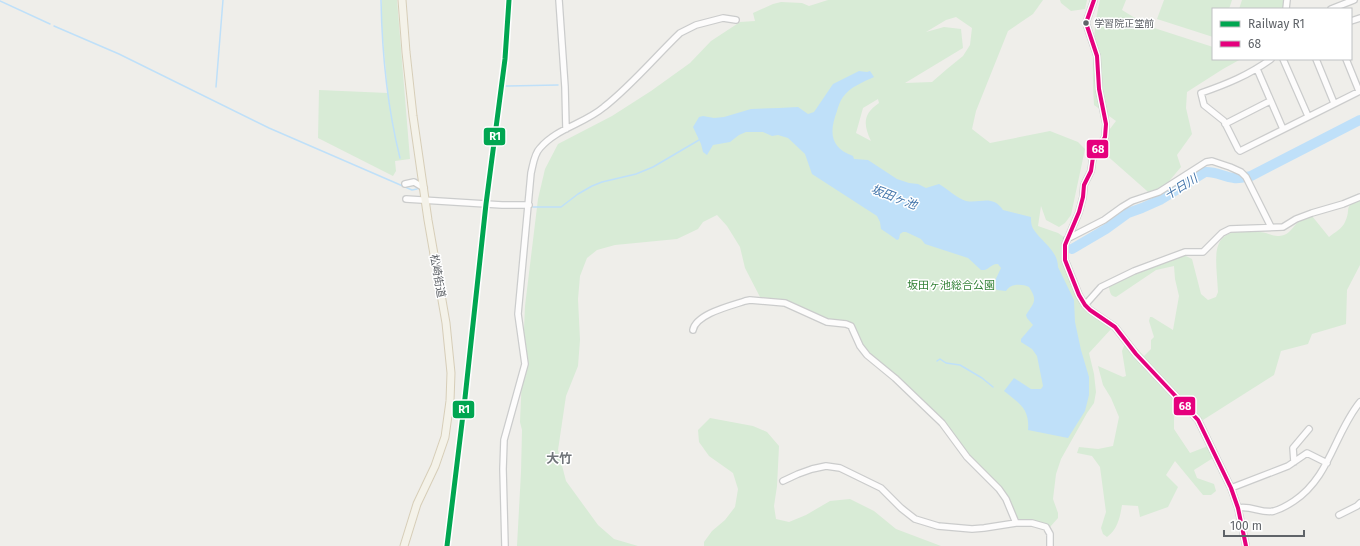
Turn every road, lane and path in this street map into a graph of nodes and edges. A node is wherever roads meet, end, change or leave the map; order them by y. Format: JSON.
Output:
{"nodes":[{"id":1,"x":402,"y":0,"type":"edge"},
{"id":2,"x":559,"y":0,"type":"edge"},
{"id":3,"x":1094,"y":0,"type":"edge"},
{"id":4,"x":1354,"y":0,"type":"edge"},
{"id":5,"x":1334,"y":8,"type":"edge"},
{"id":6,"x":736,"y":20,"type":"dead end"},
{"id":7,"x":1270,"y":60,"type":"edge"},
{"id":8,"x":1283,"y":60,"type":"edge"},
{"id":9,"x":1316,"y":60,"type":"edge"},
{"id":10,"x":1346,"y":60,"type":"edge"},
{"id":11,"x":1257,"y":69,"type":"junction"},
{"id":12,"x":1360,"y":91,"type":"edge"},
{"id":13,"x":1270,"y":101,"type":"junction"},
{"id":14,"x":1334,"y":103,"type":"junction"},
{"id":15,"x":1308,"y":116,"type":"junction"},
{"id":16,"x":1225,"y":124,"type":"junction"},
{"id":17,"x":566,"y":129,"type":"junction"},
{"id":18,"x":1283,"y":129,"type":"junction"},
{"id":19,"x":405,"y":184,"type":"dead end"},
{"id":20,"x":424,"y":188,"type":"junction"},
{"id":21,"x":1360,"y":197,"type":"edge"},
{"id":22,"x":406,"y":199,"type":"dead end"},
{"id":23,"x":425,"y":200,"type":"junction"},
{"id":24,"x":529,"y":205,"type":"junction"},
{"id":25,"x":1271,"y":227,"type":"junction"},
{"id":26,"x":1067,"y":239,"type":"junction"},
{"id":27,"x":1085,"y":305,"type":"junction"},
{"id":28,"x":693,"y":330,"type":"dead end"},
{"id":29,"x":1360,"y":402,"type":"edge"},
{"id":30,"x":1309,"y":429,"type":"dead end"},
{"id":31,"x":1294,"y":462,"type":"junction"},
{"id":32,"x":1327,"y":463,"type":"junction"},
{"id":33,"x":783,"y":481,"type":"dead end"},
{"id":34,"x":1232,"y":488,"type":"junction"},
{"id":35,"x":1360,"y":503,"type":"edge"},
{"id":36,"x":1238,"y":508,"type":"junction"},
{"id":37,"x":1339,"y":515,"type":"dead end"},
{"id":38,"x":1016,"y":523,"type":"junction"},
{"id":39,"x":404,"y":546,"type":"edge"},
{"id":40,"x":505,"y":546,"type":"edge"},
{"id":41,"x":1050,"y":546,"type":"edge"},
{"id":42,"x":1246,"y":546,"type":"edge"}],
"edges":[{"from":1,"to":20,"type":"main road","name":"松崎街道"},
{"from":2,"to":17,"type":"street"},
{"from":3,"to":26,"type":"street"},
{"from":4,"to":5,"type":"street"},
{"from":6,"to":17,"type":"street"},
{"from":7,"to":11,"type":"street"},
{"from":8,"to":15,"type":"street"},
{"from":9,"to":14,"type":"street"},
{"from":10,"to":12,"type":"street"},
{"from":11,"to":13,"type":"street"},
{"from":11,"to":16,"type":"street"},
{"from":12,"to":14,"type":"street"},
{"from":13,"to":16,"type":"street"},
{"from":13,"to":18,"type":"street"},
{"from":14,"to":15,"type":"street"},
{"from":15,"to":18,"type":"street"},
{"from":16,"to":18,"type":"street"},
{"from":17,"to":24,"type":"street"},
{"from":19,"to":20,"type":"street"},
{"from":20,"to":23,"type":"main road","name":"松崎街道"},
{"from":21,"to":25,"type":"street"},
{"from":22,"to":23,"type":"street"},
{"from":23,"to":24,"type":"street"},
{"from":23,"to":39,"type":"main road","name":"松崎街道"},
{"from":24,"to":40,"type":"street"},
{"from":25,"to":26,"type":"street"},
{"from":25,"to":27,"type":"street"},
{"from":26,"to":27,"type":"street"},
{"from":27,"to":34,"type":"street"},
{"from":28,"to":38,"type":"street"},
{"from":29,"to":32,"type":"street"},
{"from":30,"to":31,"type":"street"},
{"from":31,"to":32,"type":"street"},
{"from":31,"to":34,"type":"street"},
{"from":32,"to":36,"type":"street"},
{"from":33,"to":38,"type":"street"},
{"from":34,"to":36,"type":"street"},
{"from":35,"to":37,"type":"street"},
{"from":36,"to":42,"type":"street"},
{"from":38,"to":41,"type":"street"}]}
